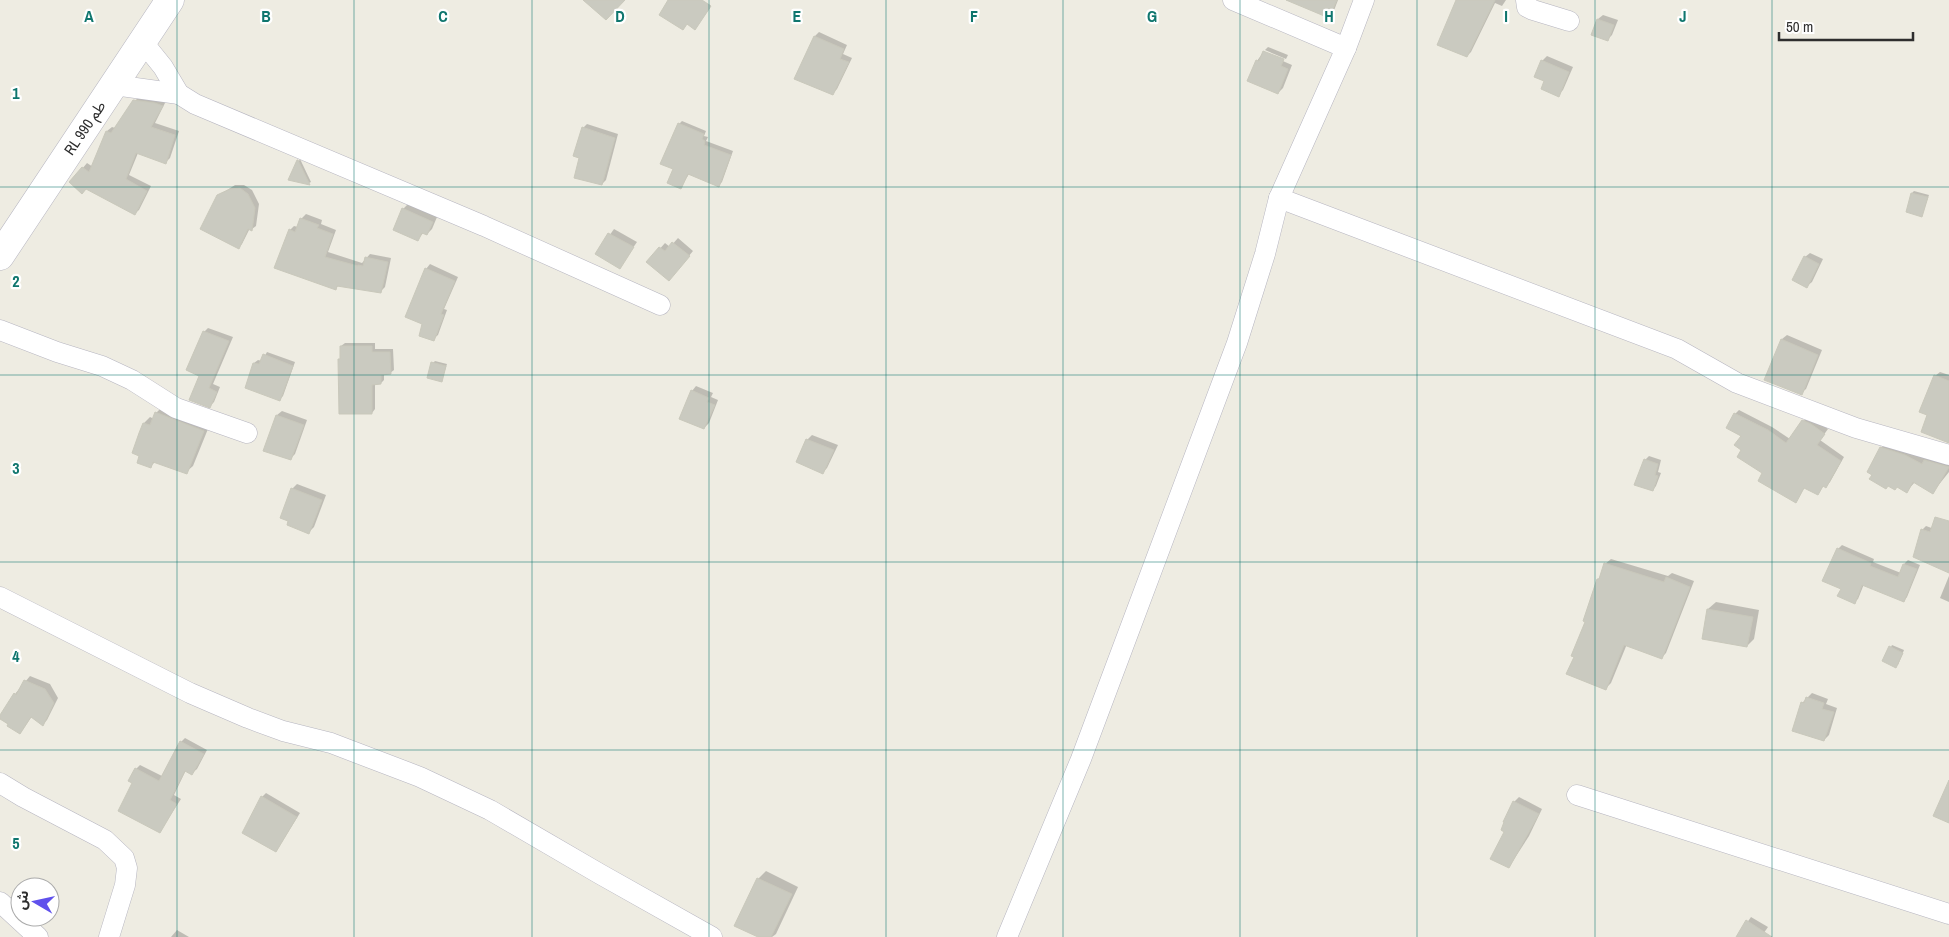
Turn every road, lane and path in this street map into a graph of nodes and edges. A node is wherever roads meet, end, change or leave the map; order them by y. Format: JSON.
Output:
{"nodes":[{"id":1,"x":170,"y":0,"type":"edge"},
{"id":2,"x":1233,"y":0,"type":"edge"},
{"id":3,"x":1364,"y":0,"type":"edge"},
{"id":4,"x":1526,"y":0,"type":"edge"},
{"id":5,"x":1569,"y":21,"type":"dead end"},
{"id":6,"x":142,"y":41,"type":"junction"},
{"id":7,"x":1346,"y":48,"type":"junction"},
{"id":8,"x":114,"y":84,"type":"junction"},
{"id":9,"x":179,"y":94,"type":"junction"},
{"id":10,"x":1279,"y":198,"type":"junction"},
{"id":11,"x":0,"y":256,"type":"edge"},
{"id":12,"x":660,"y":305,"type":"dead end"},
{"id":13,"x":0,"y":330,"type":"edge"},
{"id":14,"x":247,"y":433,"type":"dead end"},
{"id":15,"x":1949,"y":455,"type":"edge"},
{"id":16,"x":0,"y":597,"type":"edge"},
{"id":17,"x":0,"y":783,"type":"edge"},
{"id":18,"x":1577,"y":795,"type":"dead end"},
{"id":19,"x":0,"y":902,"type":"edge"},
{"id":20,"x":1949,"y":914,"type":"edge"},
{"id":21,"x":38,"y":937,"type":"edge"},
{"id":22,"x":109,"y":937,"type":"edge"},
{"id":23,"x":712,"y":937,"type":"edge"},
{"id":24,"x":1006,"y":937,"type":"edge"}],
"edges":[{"from":1,"to":6,"type":"street","name":"RL طم 990"},
{"from":2,"to":7,"type":"street"},
{"from":3,"to":7,"type":"street"},
{"from":4,"to":5,"type":"street"},
{"from":6,"to":8,"type":"street","name":"RL طم 990"},
{"from":6,"to":9,"type":"street"},
{"from":7,"to":10,"type":"street"},
{"from":8,"to":9,"type":"street"},
{"from":8,"to":11,"type":"street","name":"RL طم 990"},
{"from":9,"to":12,"type":"street"},
{"from":10,"to":15,"type":"street"},
{"from":10,"to":24,"type":"street"},
{"from":13,"to":14,"type":"street"},
{"from":16,"to":23,"type":"street"},
{"from":17,"to":22,"type":"street"},
{"from":18,"to":20,"type":"street"},
{"from":19,"to":21,"type":"street"}]}
